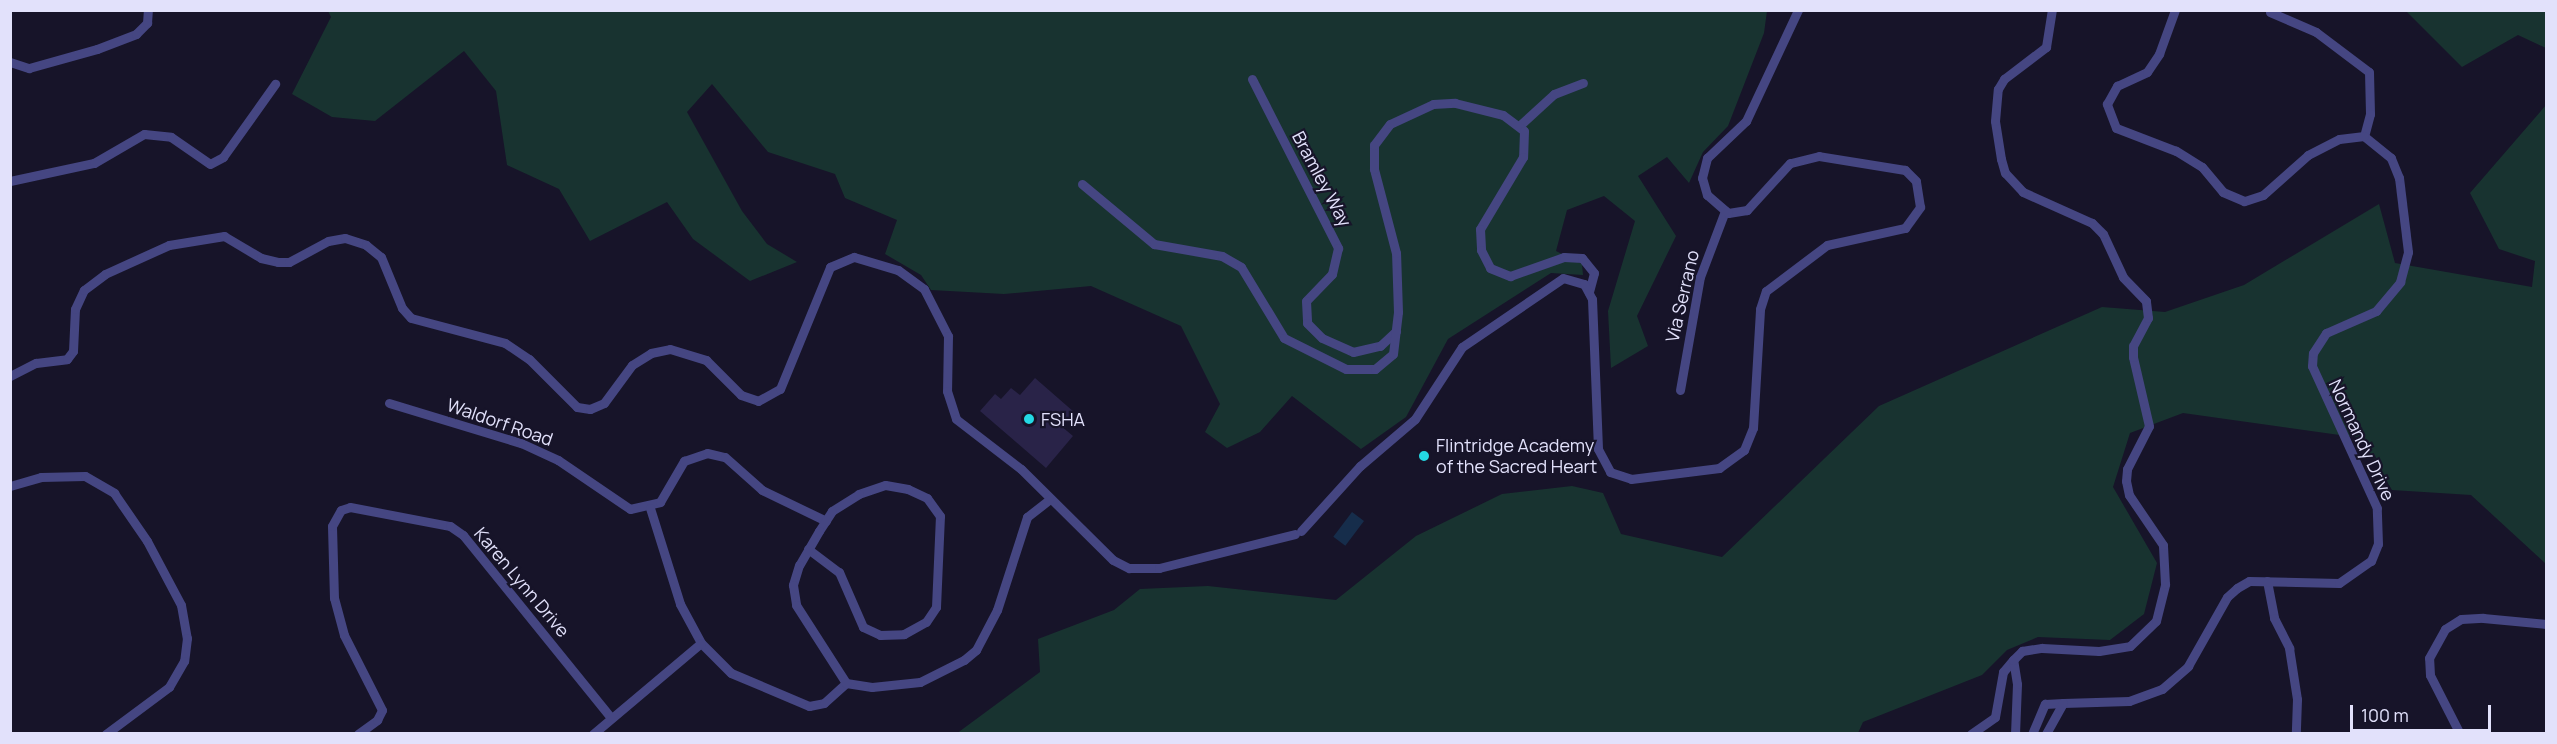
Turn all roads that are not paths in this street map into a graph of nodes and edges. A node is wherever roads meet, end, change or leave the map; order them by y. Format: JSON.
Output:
{"nodes":[{"id":1,"x":148,"y":10,"type":"edge"},
{"id":2,"x":1798,"y":10,"type":"edge"},
{"id":3,"x":2052,"y":10,"type":"edge"},
{"id":4,"x":2175,"y":10,"type":"edge"},
{"id":5,"x":2270,"y":12,"type":"edge"},
{"id":6,"x":10,"y":62,"type":"edge"},
{"id":7,"x":1252,"y":79,"type":"dead end"},
{"id":8,"x":1583,"y":83,"type":"dead end"},
{"id":9,"x":275,"y":84,"type":"dead end"},
{"id":10,"x":1520,"y":125,"type":"junction"},
{"id":11,"x":2364,"y":136,"type":"junction"},
{"id":12,"x":10,"y":181,"type":"edge"},
{"id":13,"x":1082,"y":184,"type":"dead end"},
{"id":14,"x":1725,"y":211,"type":"junction"},
{"id":15,"x":1589,"y":292,"type":"junction"},
{"id":16,"x":1397,"y":329,"type":"junction"},
{"id":17,"x":10,"y":376,"type":"edge"},
{"id":18,"x":1680,"y":390,"type":"dead end"},
{"id":19,"x":389,"y":403,"type":"dead end"},
{"id":20,"x":10,"y":486,"type":"edge"},
{"id":21,"x":1049,"y":500,"type":"junction"},
{"id":22,"x":650,"y":508,"type":"junction"},
{"id":23,"x":826,"y":521,"type":"junction"},
{"id":24,"x":808,"y":549,"type":"junction"},
{"id":25,"x":2267,"y":581,"type":"junction"},
{"id":26,"x":2547,"y":624,"type":"edge"},
{"id":27,"x":701,"y":643,"type":"junction"},
{"id":28,"x":2013,"y":660,"type":"junction"},
{"id":29,"x":846,"y":683,"type":"junction"},
{"id":30,"x":2063,"y":704,"type":"junction"},
{"id":31,"x":611,"y":718,"type":"junction"},
{"id":32,"x":106,"y":734,"type":"edge"},
{"id":33,"x":358,"y":734,"type":"edge"},
{"id":34,"x":593,"y":734,"type":"edge"},
{"id":35,"x":1971,"y":734,"type":"edge"},
{"id":36,"x":2015,"y":734,"type":"edge"},
{"id":37,"x":2032,"y":734,"type":"edge"},
{"id":38,"x":2046,"y":734,"type":"edge"},
{"id":39,"x":2296,"y":734,"type":"edge"},
{"id":40,"x":2460,"y":734,"type":"edge"}],
"edges":[{"from":1,"to":6,"type":"street"},
{"from":2,"to":14,"type":"street"},
{"from":3,"to":28,"type":"street"},
{"from":4,"to":11,"type":"street"},
{"from":5,"to":11,"type":"street"},
{"from":7,"to":16,"type":"street","name":"Bramley Way"},
{"from":8,"to":10,"type":"street"},
{"from":9,"to":12,"type":"street"},
{"from":10,"to":15,"type":"street"},
{"from":10,"to":16,"type":"street"},
{"from":11,"to":25,"type":"street","name":"Normandy Drive"},
{"from":13,"to":16,"type":"street"},
{"from":14,"to":15,"type":"street"},
{"from":14,"to":18,"type":"street","name":"Via Serrano"},
{"from":15,"to":21,"type":"street"},
{"from":17,"to":21,"type":"street"},
{"from":19,"to":22,"type":"street","name":"Waldorf Road"},
{"from":20,"to":32,"type":"street"},
{"from":21,"to":29,"type":"street"},
{"from":22,"to":23,"type":"street"},
{"from":22,"to":27,"type":"street"},
{"from":23,"to":24,"type":"street"},
{"from":23,"to":24,"type":"street"},
{"from":24,"to":29,"type":"street"},
{"from":25,"to":30,"type":"street","name":"Normandy Drive"},
{"from":25,"to":39,"type":"street"},
{"from":26,"to":40,"type":"street"},
{"from":27,"to":29,"type":"street"},
{"from":27,"to":31,"type":"street"},
{"from":28,"to":35,"type":"street"},
{"from":28,"to":36,"type":"street"},
{"from":30,"to":37,"type":"street"},
{"from":30,"to":38,"type":"street"},
{"from":31,"to":33,"type":"street","name":"Karen Lynn Drive"},
{"from":31,"to":34,"type":"street"}]}
